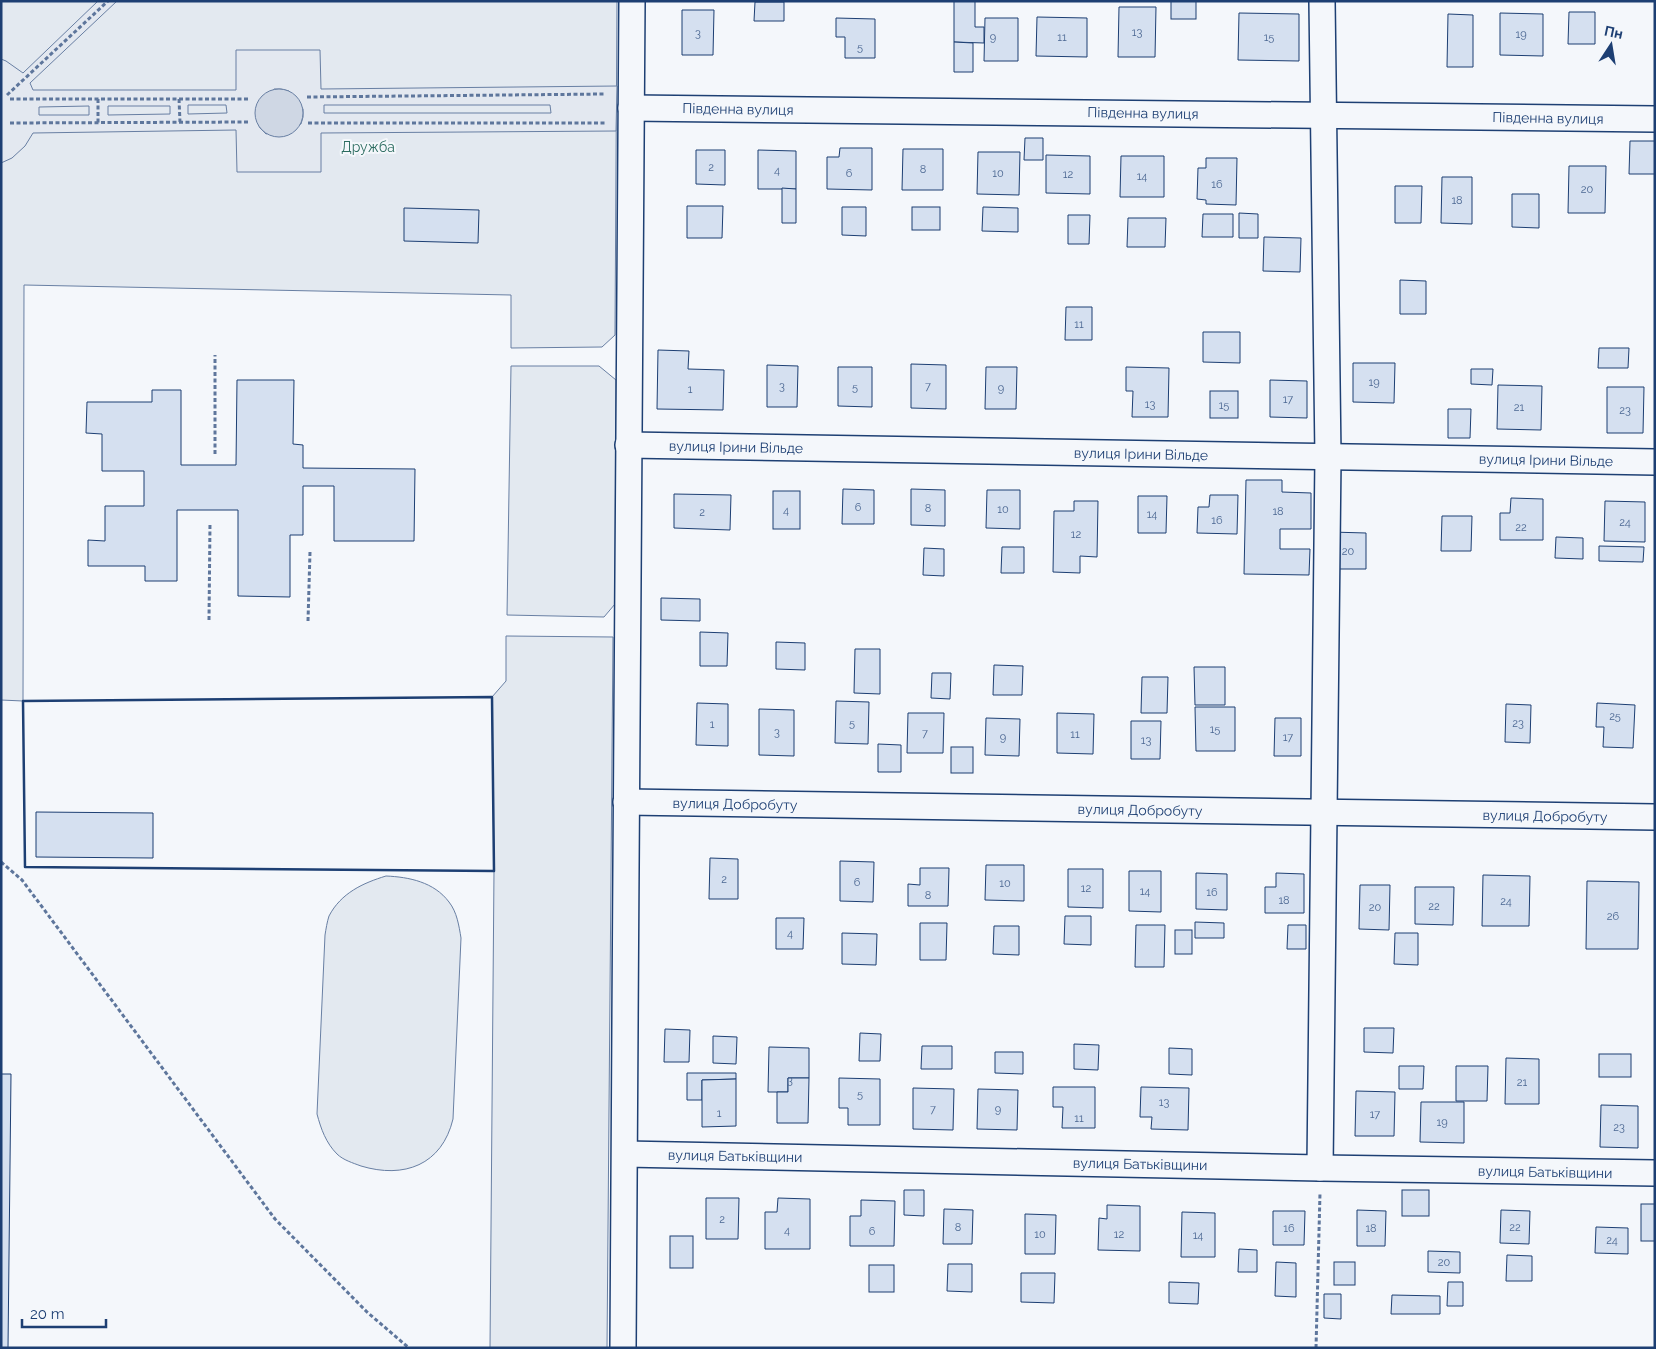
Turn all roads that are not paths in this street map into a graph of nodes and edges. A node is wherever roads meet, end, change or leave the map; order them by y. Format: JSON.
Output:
{"nodes":[{"id":1,"x":632,"y":1,"type":"edge"},
{"id":2,"x":1322,"y":1,"type":"edge"},
{"id":3,"x":631,"y":108,"type":"junction"},
{"id":4,"x":1324,"y":116,"type":"junction"},
{"id":5,"x":1655,"y":119,"type":"edge"},
{"id":6,"x":628,"y":445,"type":"junction"},
{"id":7,"x":1328,"y":457,"type":"junction"},
{"id":8,"x":1655,"y":462,"type":"edge"},
{"id":9,"x":626,"y":802,"type":"junction"},
{"id":10,"x":1324,"y":812,"type":"junction"},
{"id":11,"x":1655,"y":817,"type":"edge"},
{"id":12,"x":625,"y":1154,"type":"junction"},
{"id":13,"x":1320,"y":1168,"type":"junction"},
{"id":14,"x":1655,"y":1173,"type":"edge"},
{"id":15,"x":624,"y":1348,"type":"edge"}],
"edges":[{"from":1,"to":3,"type":"street"},
{"from":2,"to":4,"type":"street"},
{"from":3,"to":4,"type":"street","name":"Південна вулиця"},
{"from":3,"to":6,"type":"street"},
{"from":4,"to":5,"type":"street","name":"Південна вулиця"},
{"from":4,"to":7,"type":"street"},
{"from":6,"to":7,"type":"street","name":"вулиця Ірини Вільде"},
{"from":6,"to":9,"type":"street"},
{"from":7,"to":8,"type":"street","name":"вулиця Ірини Вільде"},
{"from":7,"to":10,"type":"street"},
{"from":9,"to":10,"type":"street","name":"вулиця Добробуту"},
{"from":9,"to":12,"type":"street"},
{"from":10,"to":11,"type":"street","name":"вулиця Добробуту"},
{"from":10,"to":13,"type":"street"},
{"from":12,"to":13,"type":"street","name":"вулиця Батьківщини"},
{"from":12,"to":15,"type":"street"},
{"from":13,"to":14,"type":"street","name":"вулиця Батьківщини"}]}
